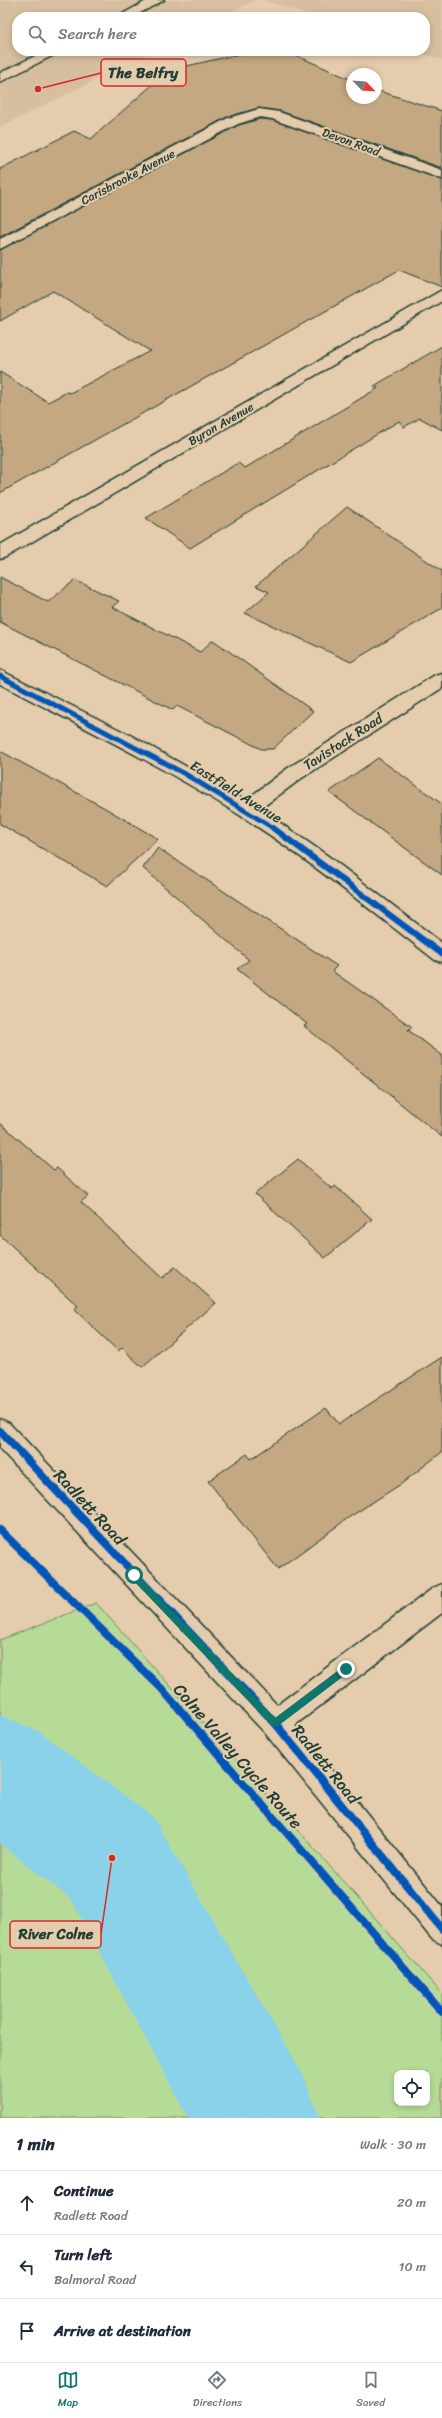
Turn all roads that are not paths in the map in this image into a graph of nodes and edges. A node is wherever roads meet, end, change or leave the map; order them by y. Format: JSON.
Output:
{"nodes":[{"id":1,"x":158,"y":0,"type":"edge"},
{"id":2,"x":133,"y":12,"type":"edge"},
{"id":3,"x":45,"y":56,"type":"edge"},
{"id":4,"x":0,"y":78,"type":"edge"},
{"id":5,"x":259,"y":113,"type":"joint"},
{"id":6,"x":442,"y":175,"type":"edge"},
{"id":7,"x":0,"y":245,"type":"edge"},
{"id":8,"x":442,"y":295,"type":"edge"},
{"id":9,"x":0,"y":553,"type":"edge"},
{"id":10,"x":0,"y":676,"type":"edge"},
{"id":11,"x":442,"y":679,"type":"edge"},
{"id":12,"x":246,"y":810,"type":"junction"},
{"id":13,"x":442,"y":954,"type":"edge"},
{"id":14,"x":0,"y":1431,"type":"edge"},
{"id":15,"x":442,"y":1597,"type":"edge"},
{"id":16,"x":275,"y":1723,"type":"junction"},
{"id":17,"x":442,"y":1929,"type":"edge"}],
"edges":[{"from":1,"to":2,"type":"street"},
{"from":3,"to":4,"type":"street"},
{"from":5,"to":6,"type":"street","name":"Devon Road"},
{"from":5,"to":7,"type":"street","name":"Carisbrooke Avenue"},
{"from":8,"to":9,"type":"street","name":"Byron Avenue"},
{"from":10,"to":12,"type":"street","name":"Eastfield Avenue"},
{"from":11,"to":12,"type":"street","name":"Tavistock Road"},
{"from":12,"to":13,"type":"street","name":"Eastfield Avenue"},
{"from":14,"to":16,"type":"street","name":"Radlett Road"},
{"from":15,"to":16,"type":"street"},
{"from":16,"to":17,"type":"street","name":"Radlett Road"}]}
